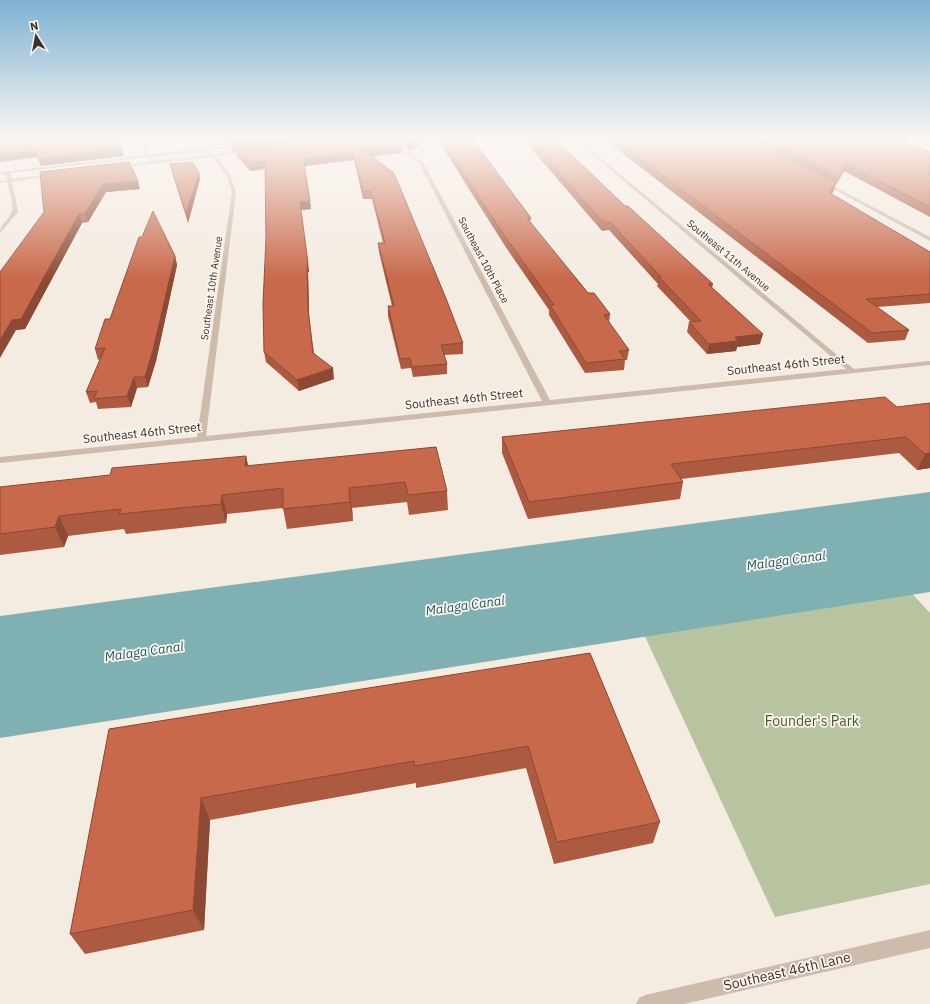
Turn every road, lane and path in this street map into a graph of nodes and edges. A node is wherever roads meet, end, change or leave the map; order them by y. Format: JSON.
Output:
{"nodes":[{"id":1,"x":10,"y":186,"type":"edge"},
{"id":2,"x":234,"y":186,"type":"edge"},
{"id":3,"x":434,"y":186,"type":"edge"},
{"id":4,"x":632,"y":186,"type":"edge"},
{"id":5,"x":831,"y":186,"type":"edge"},
{"id":6,"x":0,"y":231,"type":"edge"},
{"id":7,"x":930,"y":239,"type":"edge"},
{"id":8,"x":930,"y":363,"type":"edge"},
{"id":9,"x":851,"y":370,"type":"junction"},
{"id":10,"x":548,"y":403,"type":"junction"},
{"id":11,"x":201,"y":439,"type":"junction"},
{"id":12,"x":0,"y":460,"type":"edge"},
{"id":13,"x":930,"y":938,"type":"edge"},
{"id":14,"x":645,"y":1004,"type":"edge"}],
"edges":[{"from":1,"to":6,"type":"street"},
{"from":2,"to":11,"type":"street","name":"Southeast 10th Avenue"},
{"from":3,"to":10,"type":"street","name":"Southeast 10th Place"},
{"from":4,"to":9,"type":"street","name":"Southeast 11th Avenue"},
{"from":5,"to":7,"type":"street"},
{"from":8,"to":9,"type":"street","name":"Southeast 46th Street"},
{"from":9,"to":10,"type":"street","name":"Southeast 46th Street"},
{"from":10,"to":11,"type":"street","name":"Southeast 46th Street"},
{"from":11,"to":12,"type":"street","name":"Southeast 46th Street"},
{"from":13,"to":14,"type":"street","name":"Southeast 46th Lane"}]}
